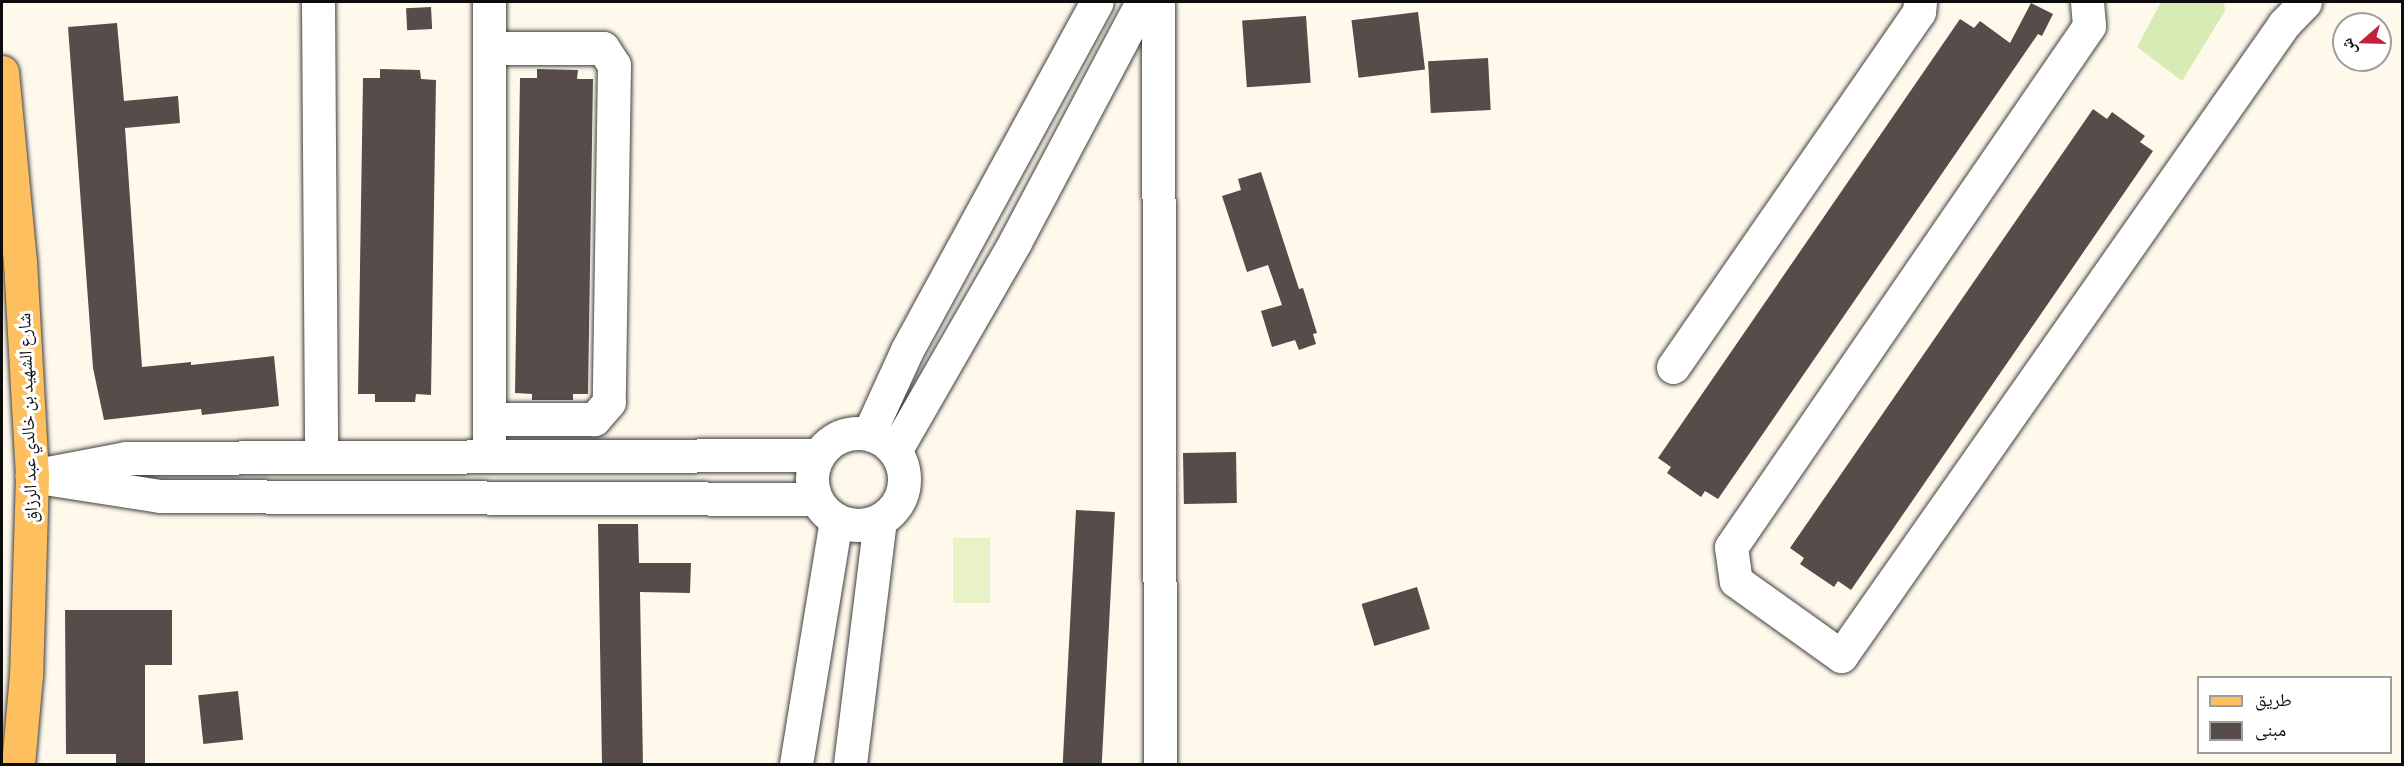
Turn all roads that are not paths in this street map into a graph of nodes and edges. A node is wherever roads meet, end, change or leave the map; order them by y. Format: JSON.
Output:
{"nodes":[{"id":1,"x":318,"y":2,"type":"edge"},
{"id":2,"x":489,"y":2,"type":"edge"},
{"id":3,"x":1097,"y":2,"type":"edge"},
{"id":4,"x":1920,"y":2,"type":"edge"},
{"id":5,"x":2086,"y":2,"type":"edge"},
{"id":6,"x":2305,"y":2,"type":"edge"},
{"id":7,"x":1144,"y":4,"type":"edge"},
{"id":8,"x":489,"y":48,"type":"junction"},
{"id":9,"x":2,"y":72,"type":"edge"},
{"id":10,"x":1673,"y":367,"type":"dead end"},
{"id":11,"x":489,"y":419,"type":"junction"},
{"id":12,"x":882,"y":442,"type":"junction"},
{"id":13,"x":321,"y":455,"type":"junction"},
{"id":14,"x":489,"y":455,"type":"junction"},
{"id":15,"x":817,"y":455,"type":"junction"},
{"id":16,"x":32,"y":476,"type":"junction"},
{"id":17,"x":826,"y":509,"type":"junction"},
{"id":18,"x":880,"y":520,"type":"junction"},
{"id":19,"x":18,"y":765,"type":"edge"},
{"id":20,"x":796,"y":765,"type":"edge"},
{"id":21,"x":850,"y":765,"type":"edge"},
{"id":22,"x":1160,"y":765,"type":"edge"}],
"edges":[{"from":1,"to":13,"type":"street"},
{"from":2,"to":8,"type":"street"},
{"from":3,"to":12,"type":"street"},
{"from":4,"to":10,"type":"street"},
{"from":5,"to":6,"type":"street"},
{"from":7,"to":12,"type":"street"},
{"from":7,"to":22,"type":"street"},
{"from":8,"to":11,"type":"street"},
{"from":8,"to":11,"type":"street"},
{"from":9,"to":16,"type":"main road","name":"شارع الشهيد بن خالدي عبد الرزاق"},
{"from":11,"to":14,"type":"street"},
{"from":12,"to":15,"type":"street"},
{"from":12,"to":18,"type":"street"},
{"from":13,"to":14,"type":"street"},
{"from":13,"to":16,"type":"street"},
{"from":14,"to":15,"type":"street"},
{"from":15,"to":17,"type":"street"},
{"from":16,"to":17,"type":"street"},
{"from":16,"to":19,"type":"main road","name":"شارع الشهيد بن خالدي عبد الرزاق"},
{"from":17,"to":18,"type":"street"},
{"from":17,"to":20,"type":"street"},
{"from":18,"to":21,"type":"street"}]}
